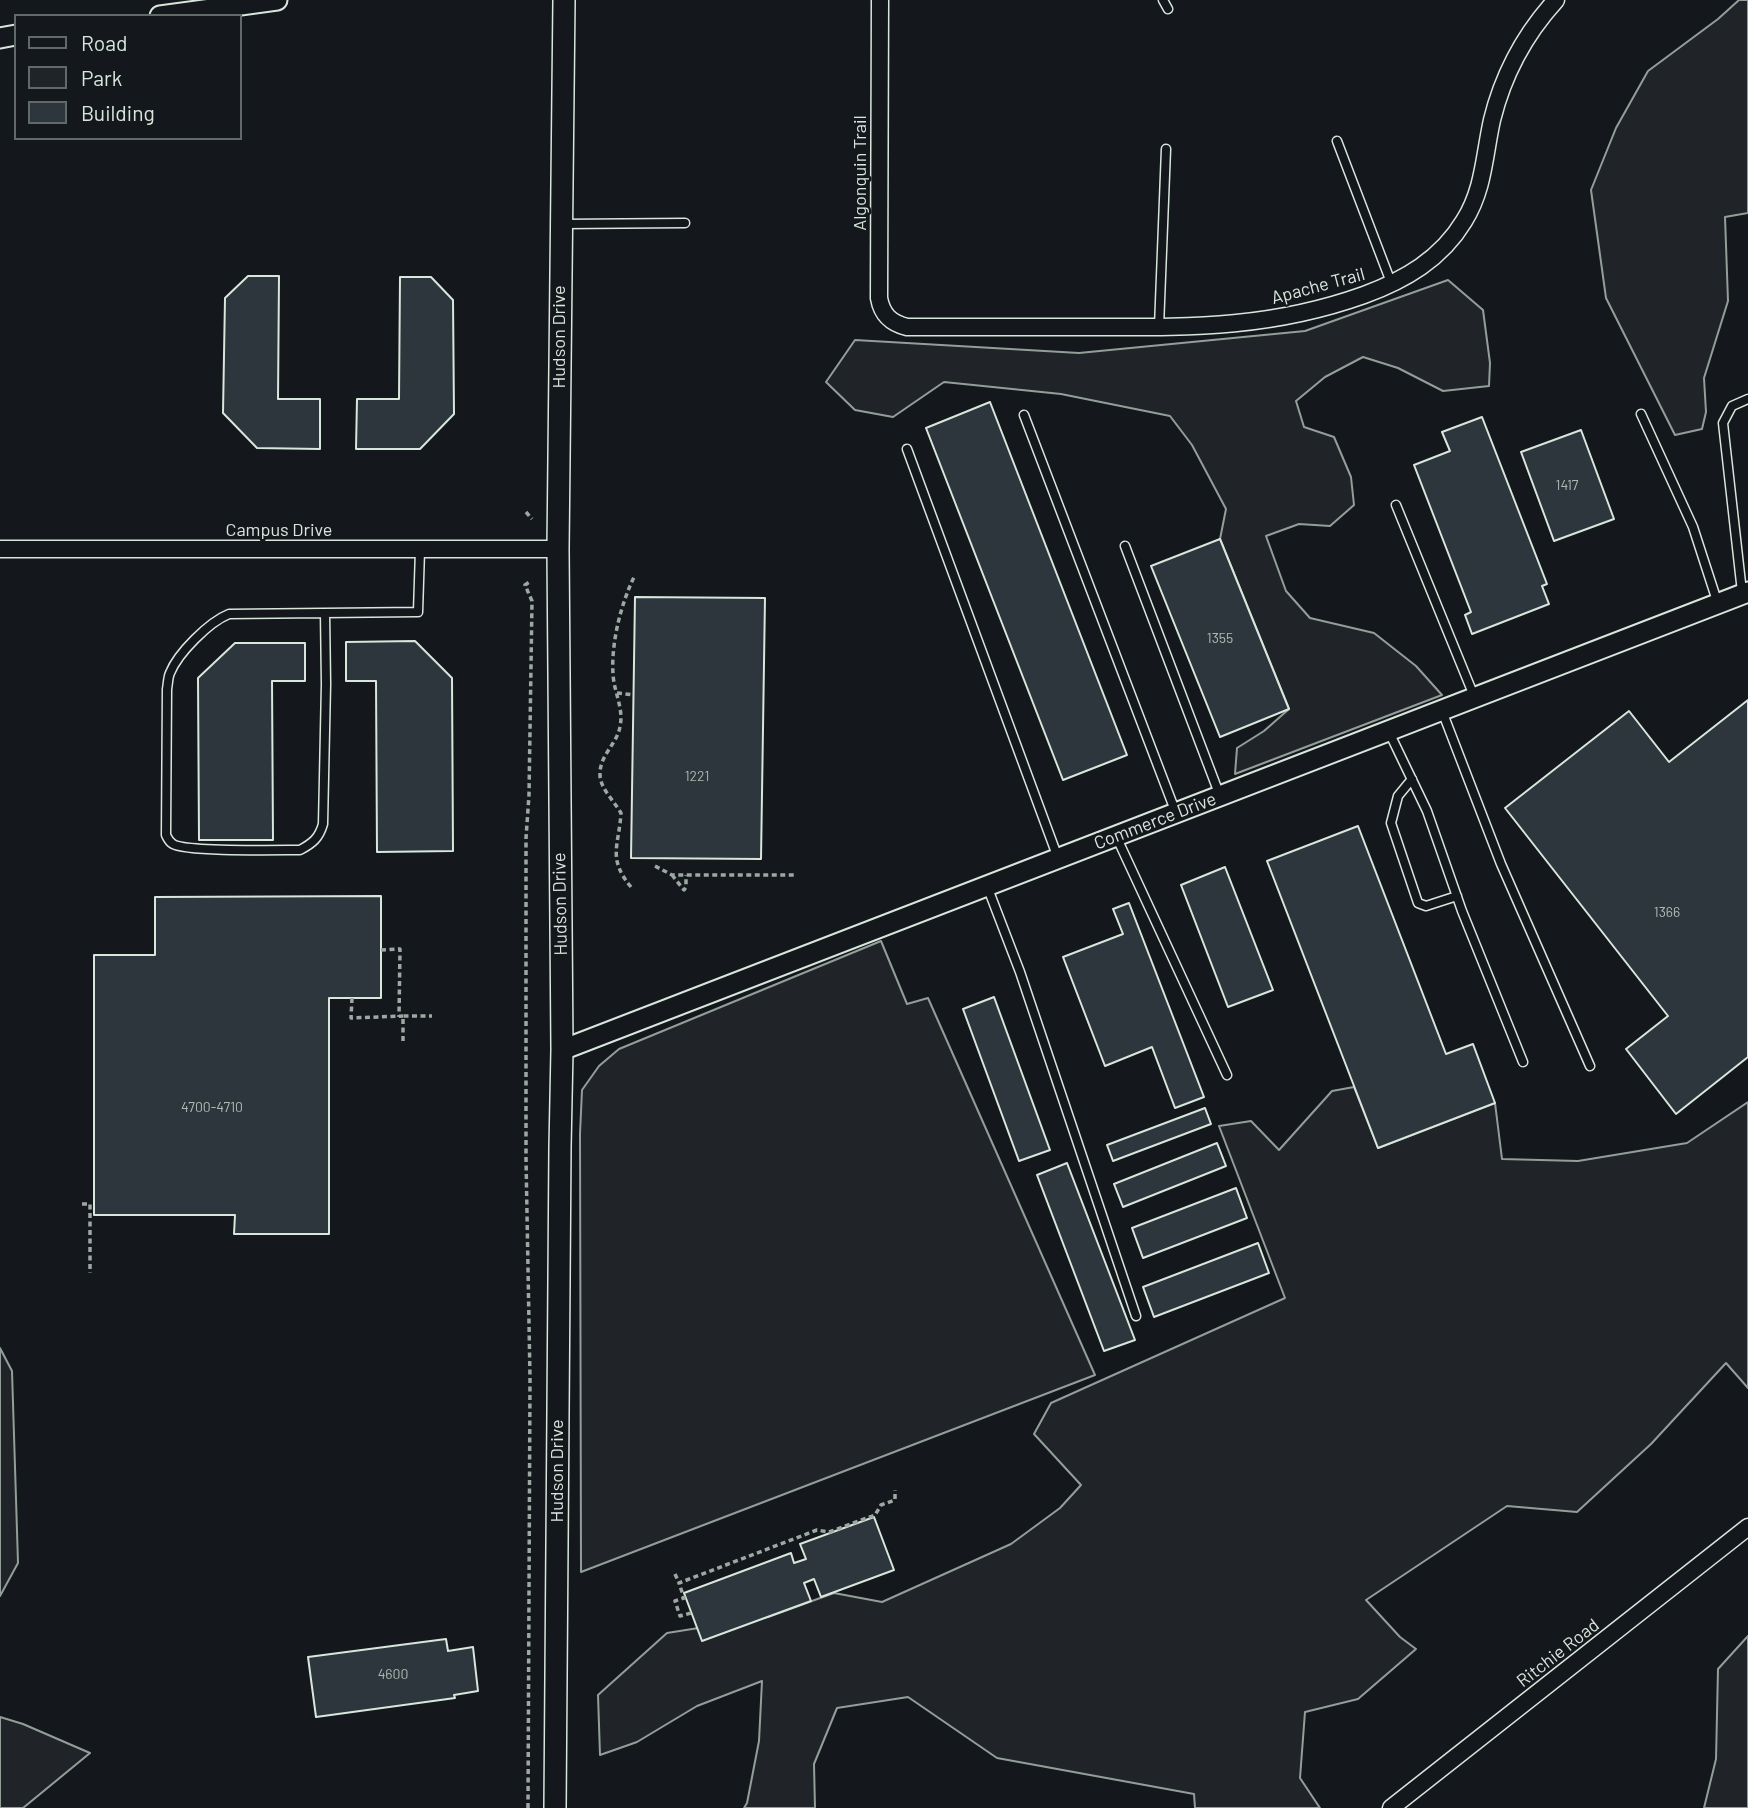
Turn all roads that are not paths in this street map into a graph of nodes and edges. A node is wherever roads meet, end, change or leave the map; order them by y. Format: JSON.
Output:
{"nodes":[{"id":1,"x":277,"y":0,"type":"edge"},
{"id":2,"x":564,"y":0,"type":"edge"},
{"id":3,"x":880,"y":0,"type":"edge"},
{"id":4,"x":1163,"y":0,"type":"edge"},
{"id":5,"x":1556,"y":0,"type":"edge"},
{"id":6,"x":1168,"y":9,"type":"dead end"},
{"id":7,"x":175,"y":14,"type":"edge"},
{"id":8,"x":1337,"y":141,"type":"dead end"},
{"id":9,"x":1166,"y":149,"type":"dead end"},
{"id":10,"x":684,"y":223,"type":"dead end"},
{"id":11,"x":560,"y":224,"type":"junction"},
{"id":12,"x":1392,"y":285,"type":"junction"},
{"id":13,"x":912,"y":327,"type":"joint"},
{"id":14,"x":1159,"y":327,"type":"junction"},
{"id":15,"x":1748,"y":399,"type":"edge"},
{"id":16,"x":1641,"y":414,"type":"dead end"},
{"id":17,"x":1024,"y":415,"type":"dead end"},
{"id":18,"x":907,"y":449,"type":"dead end"},
{"id":19,"x":1396,"y":505,"type":"dead end"},
{"id":20,"x":1125,"y":546,"type":"dead end"},
{"id":21,"x":0,"y":549,"type":"edge"},
{"id":22,"x":420,"y":550,"type":"junction"},
{"id":23,"x":558,"y":550,"type":"junction"},
{"id":24,"x":1745,"y":594,"type":"edge"},
{"id":25,"x":1718,"y":604,"type":"junction"},
{"id":26,"x":325,"y":613,"type":"junction"},
{"id":27,"x":1475,"y":699,"type":"junction"},
{"id":28,"x":1442,"y":711,"type":"junction"},
{"id":29,"x":1389,"y":732,"type":"junction"},
{"id":30,"x":1412,"y":779,"type":"junction"},
{"id":31,"x":1220,"y":796,"type":"junction"},
{"id":32,"x":1176,"y":813,"type":"junction"},
{"id":33,"x":1116,"y":836,"type":"junction"},
{"id":34,"x":1058,"y":858,"type":"junction"},
{"id":35,"x":987,"y":886,"type":"junction"},
{"id":36,"x":1457,"y":896,"type":"junction"},
{"id":37,"x":562,"y":1051,"type":"junction"},
{"id":38,"x":1523,"y":1062,"type":"dead end"},
{"id":39,"x":1590,"y":1066,"type":"dead end"},
{"id":40,"x":1227,"y":1075,"type":"dead end"},
{"id":41,"x":1136,"y":1316,"type":"dead end"},
{"id":42,"x":1748,"y":1527,"type":"edge"},
{"id":43,"x":555,"y":1808,"type":"edge"},
{"id":44,"x":1391,"y":1808,"type":"edge"}],
"edges":[{"from":1,"to":7,"type":"street"},
{"from":2,"to":11,"type":"main road","name":"Hudson Drive"},
{"from":3,"to":13,"type":"street","name":"Algonquin Trail"},
{"from":4,"to":6,"type":"lane"},
{"from":5,"to":12,"type":"street","name":"Apache Trail"},
{"from":8,"to":12,"type":"lane"},
{"from":9,"to":14,"type":"lane"},
{"from":10,"to":11,"type":"lane"},
{"from":11,"to":23,"type":"main road","name":"Hudson Drive"},
{"from":12,"to":14,"type":"street","name":"Apache Trail"},
{"from":13,"to":14,"type":"street","name":"Apache Trail"},
{"from":15,"to":24,"type":"lane"},
{"from":16,"to":25,"type":"lane"},
{"from":17,"to":32,"type":"lane"},
{"from":18,"to":34,"type":"lane"},
{"from":19,"to":27,"type":"lane"},
{"from":20,"to":31,"type":"lane"},
{"from":21,"to":22,"type":"street","name":"Campus Drive"},
{"from":22,"to":23,"type":"street","name":"Campus Drive"},
{"from":22,"to":26,"type":"lane"},
{"from":23,"to":37,"type":"main road","name":"Hudson Drive"},
{"from":24,"to":25,"type":"street","name":"Commerce Drive"},
{"from":25,"to":27,"type":"street","name":"Commerce Drive"},
{"from":26,"to":26,"type":"lane"},
{"from":27,"to":28,"type":"street","name":"Commerce Drive"},
{"from":28,"to":29,"type":"street","name":"Commerce Drive"},
{"from":28,"to":39,"type":"lane"},
{"from":29,"to":30,"type":"lane"},
{"from":29,"to":31,"type":"street","name":"Commerce Drive"},
{"from":30,"to":36,"type":"lane"},
{"from":30,"to":36,"type":"lane"},
{"from":31,"to":32,"type":"street","name":"Commerce Drive"},
{"from":32,"to":33,"type":"street","name":"Commerce Drive"},
{"from":33,"to":34,"type":"street","name":"Commerce Drive"},
{"from":33,"to":40,"type":"lane"},
{"from":34,"to":35,"type":"street","name":"Commerce Drive"},
{"from":35,"to":37,"type":"street","name":"Commerce Drive"},
{"from":35,"to":41,"type":"lane"},
{"from":36,"to":38,"type":"lane"},
{"from":37,"to":43,"type":"main road","name":"Hudson Drive"},
{"from":42,"to":44,"type":"street","name":"Ritchie Road"}]}
